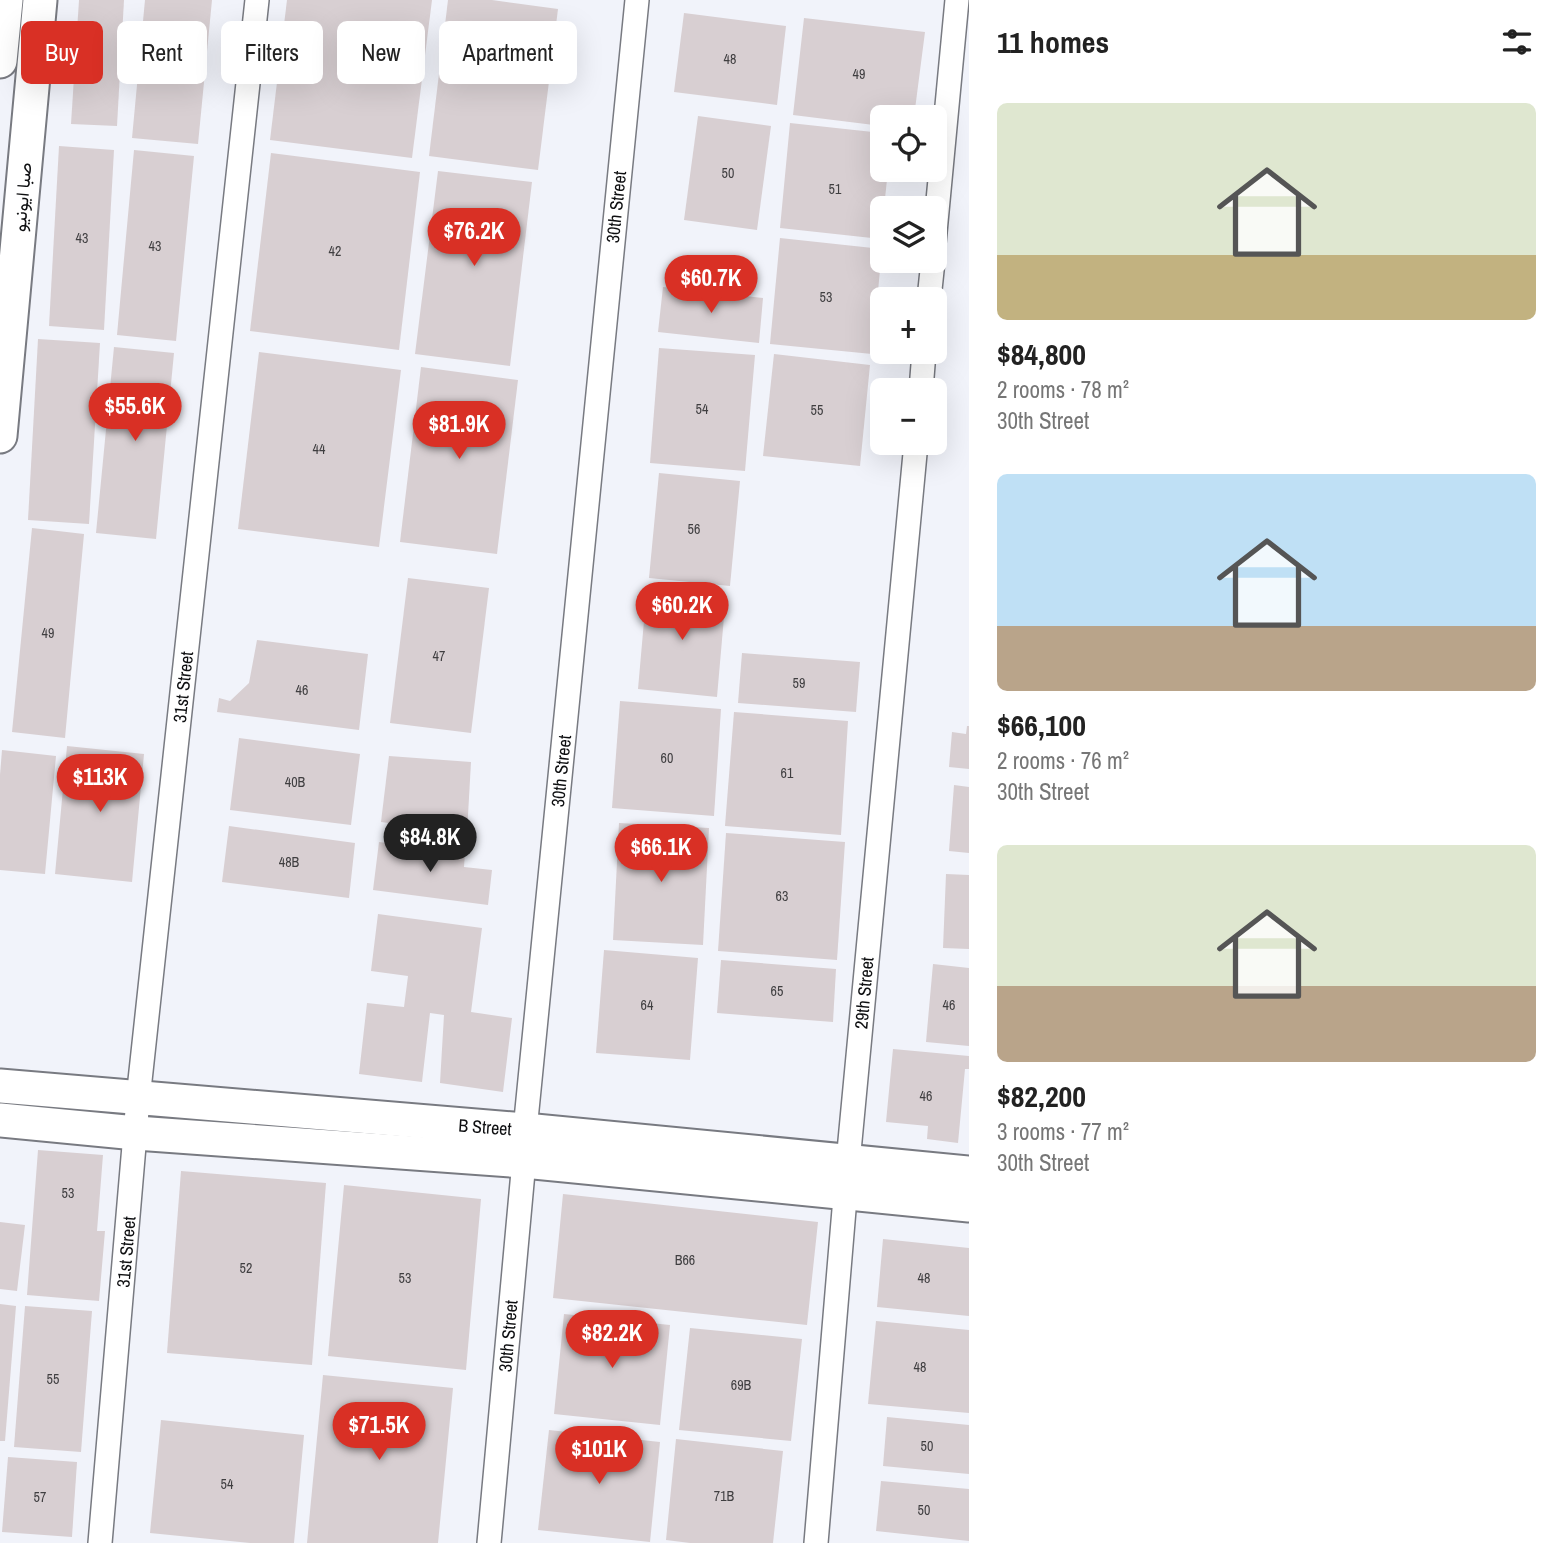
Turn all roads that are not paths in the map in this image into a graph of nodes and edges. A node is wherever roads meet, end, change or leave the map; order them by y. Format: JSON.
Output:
{"nodes":[{"id":1,"x":6,"y":0,"type":"edge"},
{"id":2,"x":40,"y":0,"type":"edge"},
{"id":3,"x":257,"y":0,"type":"edge"},
{"id":4,"x":637,"y":0,"type":"edge"},
{"id":5,"x":957,"y":0,"type":"edge"},
{"id":6,"x":0,"y":61,"type":"edge"},
{"id":7,"x":938,"y":196,"type":"edge"},
{"id":8,"x":0,"y":436,"type":"edge"},
{"id":9,"x":915,"y":455,"type":"edge"},
{"id":10,"x":0,"y":1086,"type":"edge"},
{"id":11,"x":138,"y":1100,"type":"junction"},
{"id":12,"x":0,"y":1121,"type":"edge"},
{"id":13,"x":136,"y":1133,"type":"junction"},
{"id":14,"x":525,"y":1145,"type":"junction"},
{"id":15,"x":969,"y":1173,"type":"edge"},
{"id":16,"x":847,"y":1178,"type":"junction"},
{"id":17,"x":969,"y":1205,"type":"edge"},
{"id":18,"x":100,"y":1543,"type":"edge"},
{"id":19,"x":489,"y":1543,"type":"edge"},
{"id":20,"x":816,"y":1543,"type":"edge"}],
"edges":[{"from":1,"to":6,"type":"street"},
{"from":2,"to":8,"type":"street","name":"صبا ایونیو"},
{"from":3,"to":11,"type":"street","name":"31st Street"},
{"from":4,"to":14,"type":"street","name":"30th Street"},
{"from":5,"to":7,"type":"street"},
{"from":9,"to":16,"type":"street","name":"29th Street"},
{"from":10,"to":11,"type":"street","name":"B Street"},
{"from":11,"to":13,"type":"street","name":"31st Street"},
{"from":11,"to":14,"type":"street","name":"B Street"},
{"from":12,"to":13,"type":"street","name":"B Street"},
{"from":13,"to":14,"type":"street","name":"B Street"},
{"from":13,"to":18,"type":"street","name":"31st Street"},
{"from":14,"to":16,"type":"street","name":"B Street"},
{"from":14,"to":19,"type":"street","name":"30th Street"},
{"from":15,"to":16,"type":"street","name":"B Street"},
{"from":16,"to":17,"type":"street","name":"B Street"},
{"from":16,"to":20,"type":"street","name":"29th Street"}]}
